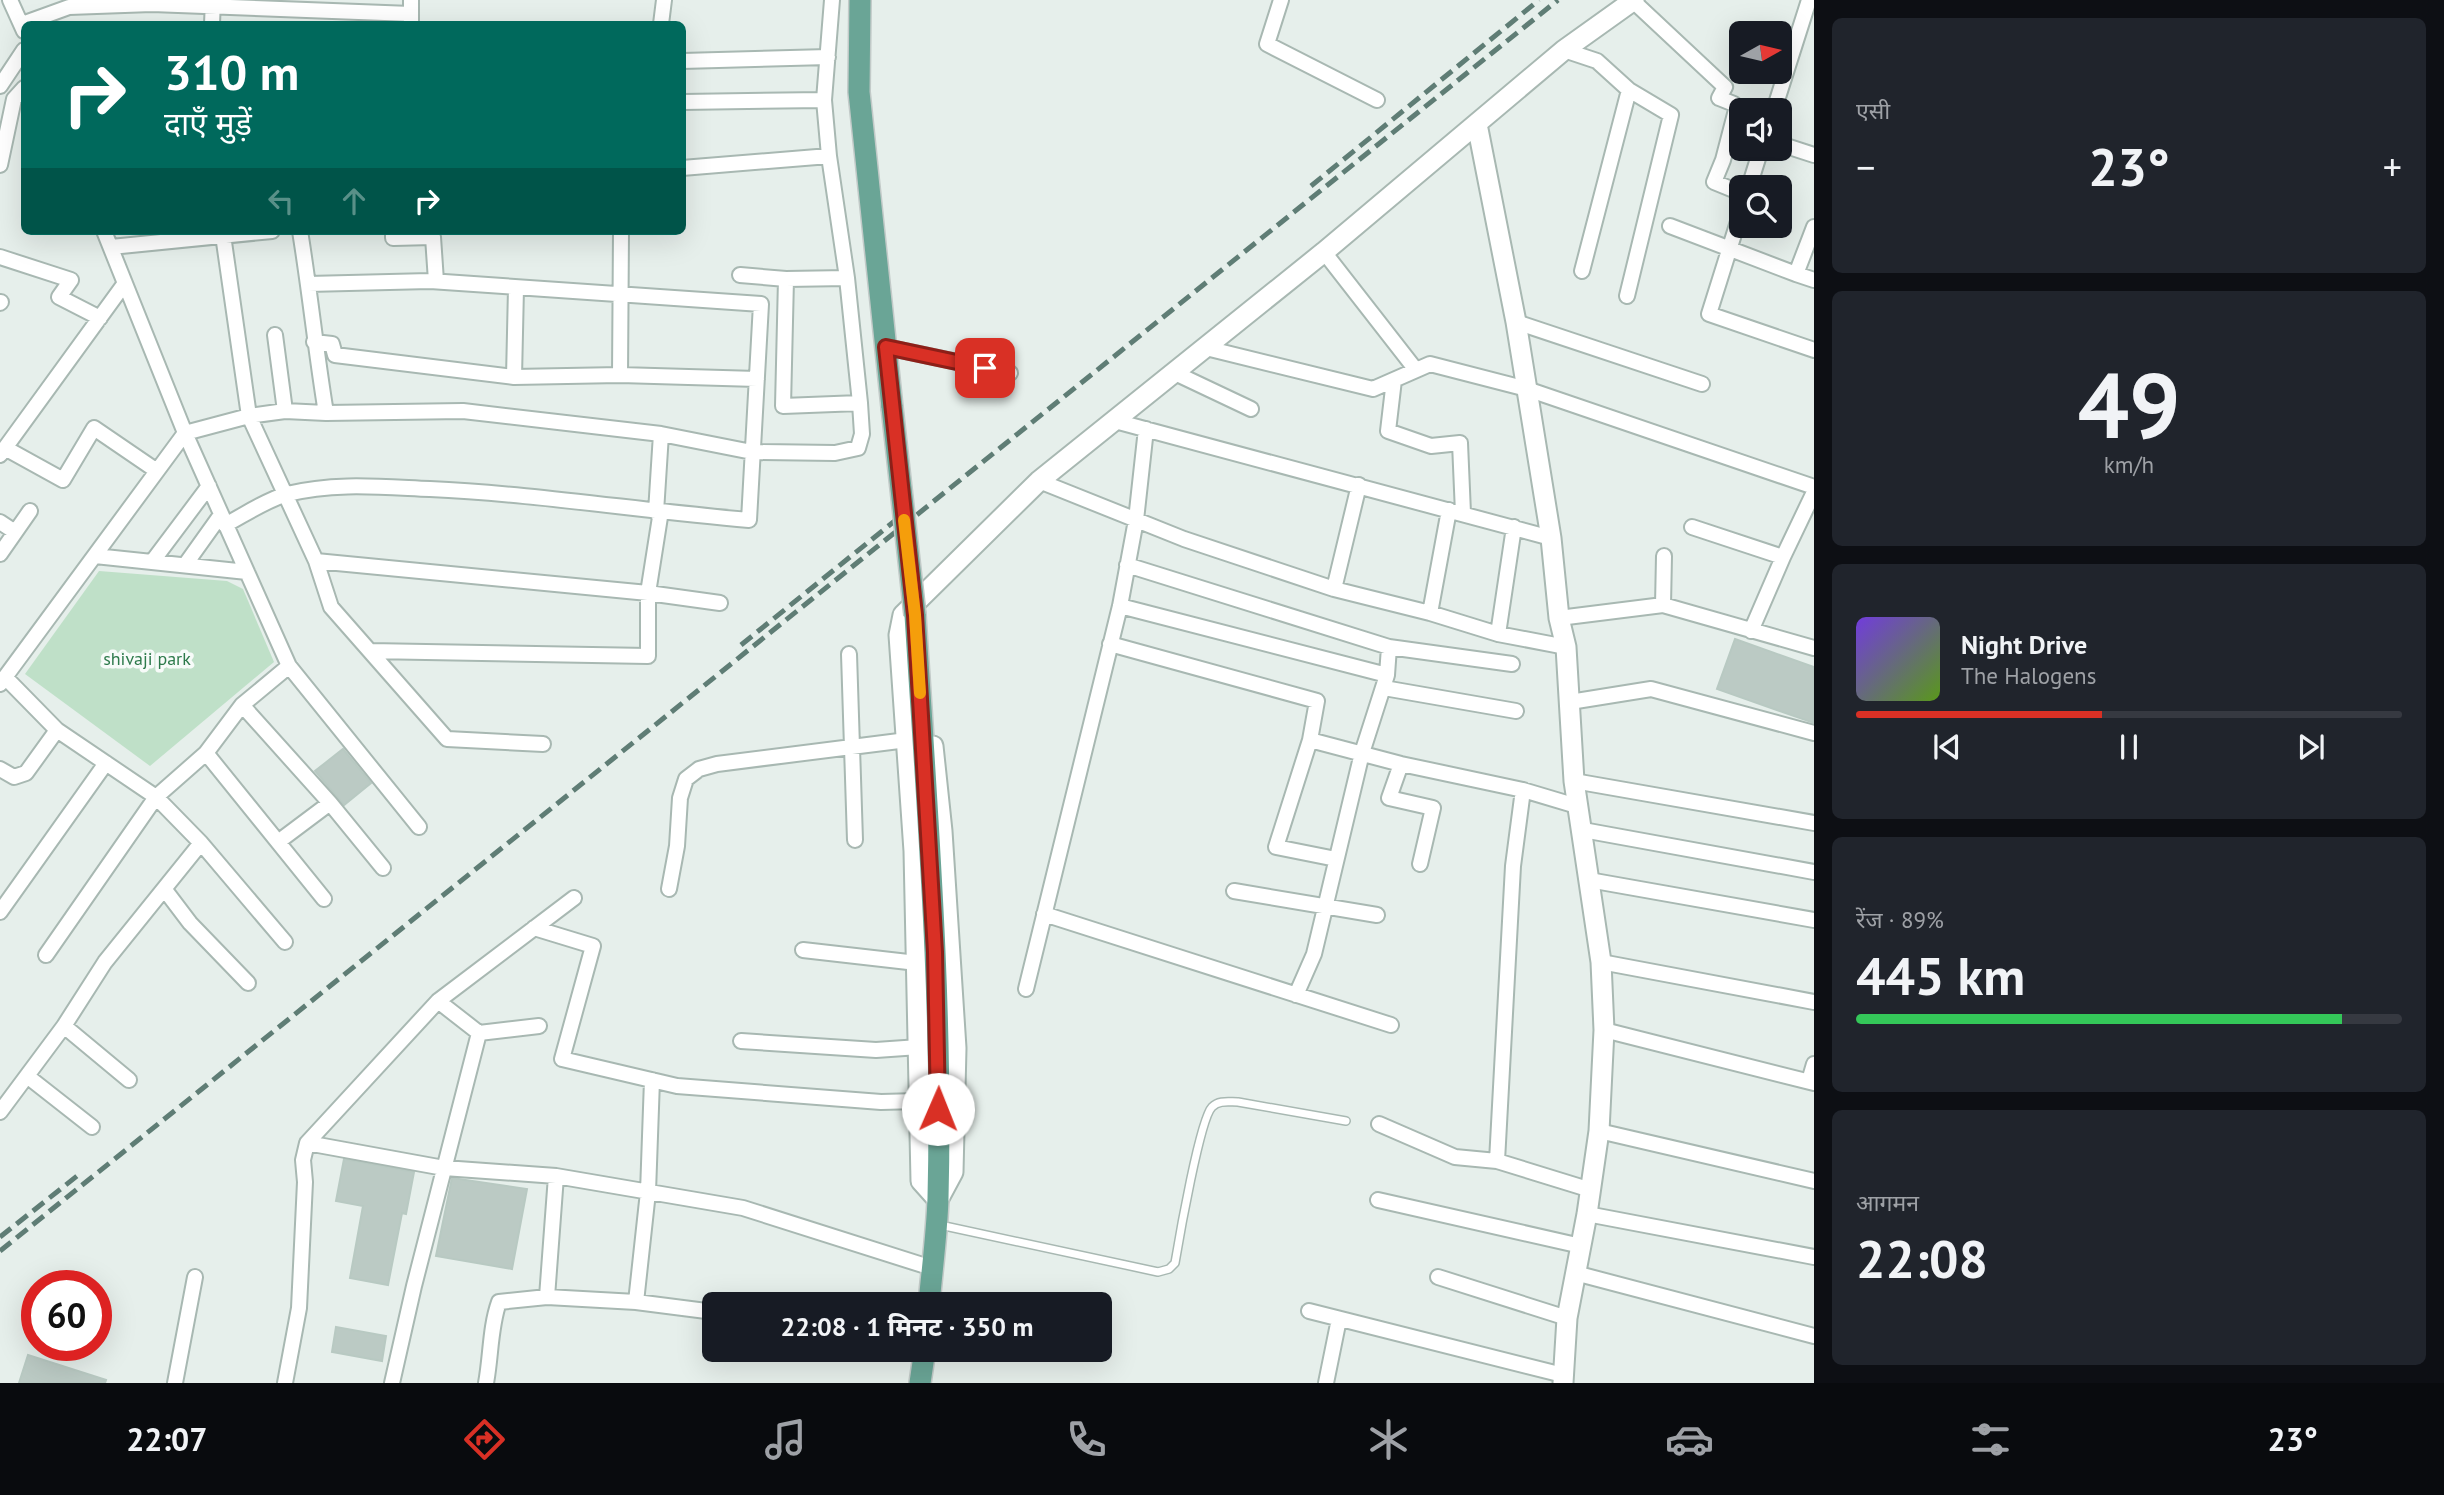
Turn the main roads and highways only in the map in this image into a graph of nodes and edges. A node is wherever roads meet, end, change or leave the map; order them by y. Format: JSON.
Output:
{"nodes":[{"id":1,"x":860,"y":0,"type":"edge"},
{"id":2,"x":930,"y":1292,"type":"edge"},
{"id":3,"x":923,"y":1362,"type":"edge"},
{"id":4,"x":920,"y":1383,"type":"edge"}],
"edges":[{"from":1,"to":2,"type":"main road","bridge":true},
{"from":3,"to":4,"type":"main road"}]}
